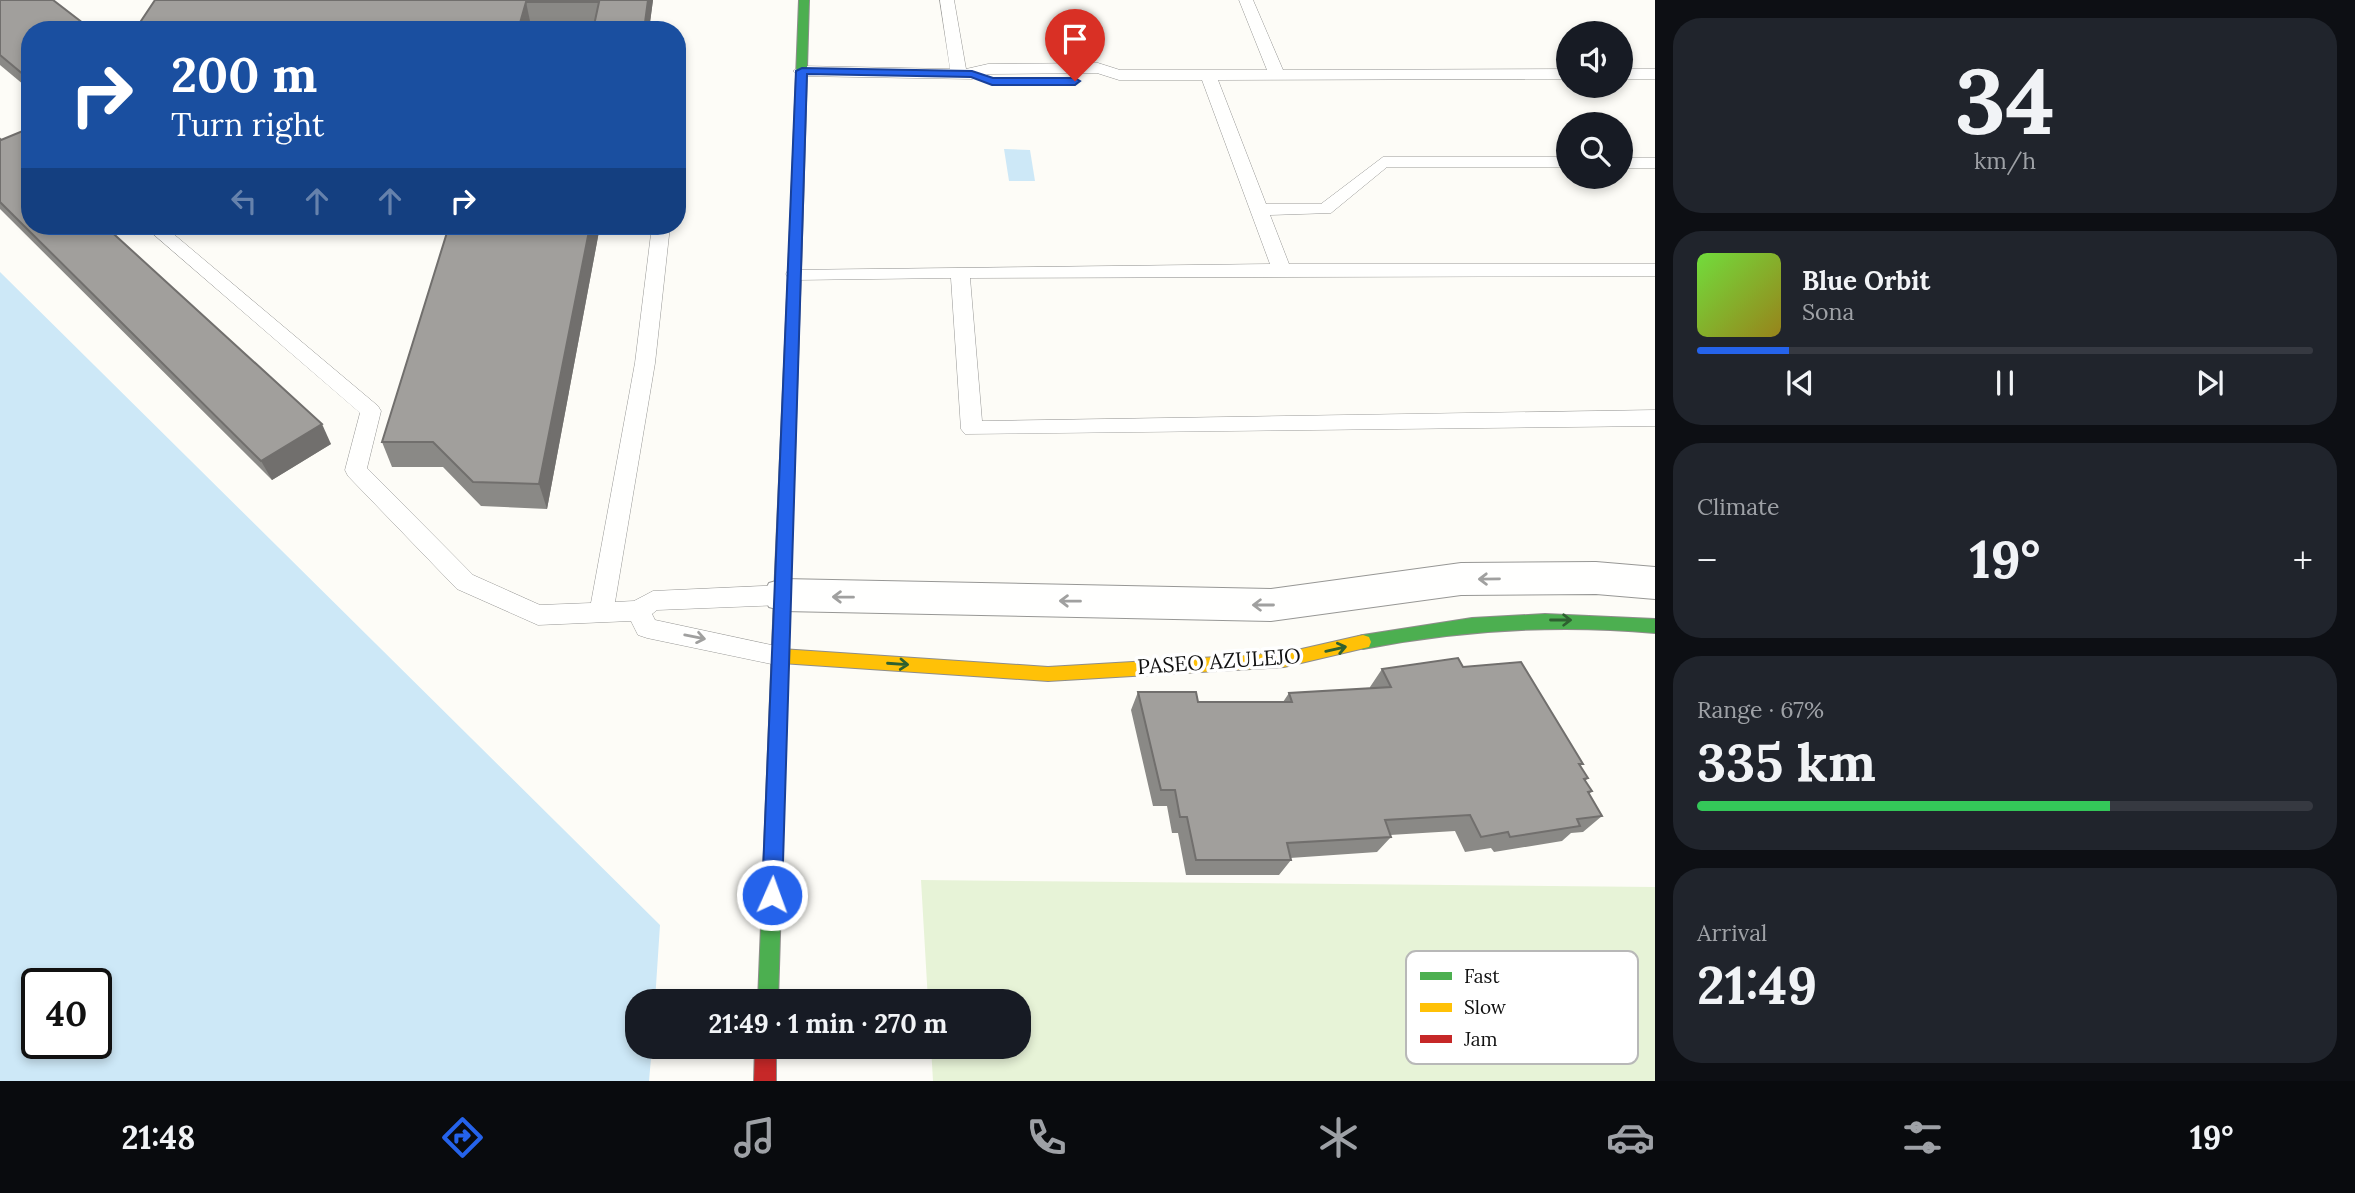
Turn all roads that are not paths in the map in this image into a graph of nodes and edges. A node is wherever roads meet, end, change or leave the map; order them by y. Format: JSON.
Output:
{"nodes":[{"id":1,"x":804,"y":0,"type":"edge"},
{"id":2,"x":947,"y":0,"type":"edge"},
{"id":3,"x":1246,"y":0,"type":"edge"},
{"id":4,"x":802,"y":71,"type":"junction"},
{"id":5,"x":1276,"y":73,"type":"junction"},
{"id":6,"x":965,"y":74,"type":"junction"},
{"id":7,"x":1208,"y":74,"type":"junction"},
{"id":8,"x":1556,"y":74,"type":"edge"},
{"id":9,"x":1633,"y":74,"type":"edge"},
{"id":10,"x":1655,"y":74,"type":"edge"},
{"id":11,"x":1556,"y":162,"type":"edge"},
{"id":12,"x":1633,"y":163,"type":"edge"},
{"id":13,"x":1655,"y":163,"type":"edge"},
{"id":14,"x":1259,"y":210,"type":"junction"},
{"id":15,"x":164,"y":235,"type":"edge"},
{"id":16,"x":660,"y":235,"type":"edge"},
{"id":17,"x":1282,"y":271,"type":"junction"},
{"id":18,"x":1655,"y":271,"type":"edge"},
{"id":19,"x":960,"y":272,"type":"junction"},
{"id":20,"x":795,"y":274,"type":"junction"},
{"id":21,"x":1655,"y":418,"type":"edge"},
{"id":22,"x":1655,"y":583,"type":"edge"},
{"id":23,"x":783,"y":595,"type":"junction"},
{"id":24,"x":638,"y":611,"type":"junction"},
{"id":25,"x":601,"y":612,"type":"junction"},
{"id":26,"x":1655,"y":626,"type":"edge"},
{"id":27,"x":781,"y":656,"type":"junction"},
{"id":28,"x":768,"y":989,"type":"edge"},
{"id":29,"x":766,"y":1059,"type":"edge"},
{"id":30,"x":765,"y":1081,"type":"edge"}],
"edges":[{"from":1,"to":4,"type":"street"},
{"from":2,"to":6,"type":"lane"},
{"from":3,"to":5,"type":"lane"},
{"from":4,"to":6,"type":"lane"},
{"from":4,"to":20,"type":"street"},
{"from":5,"to":7,"type":"lane"},
{"from":5,"to":8,"type":"lane"},
{"from":6,"to":7,"type":"lane"},
{"from":7,"to":14,"type":"lane"},
{"from":9,"to":10,"type":"lane"},
{"from":11,"to":14,"type":"lane"},
{"from":12,"to":13,"type":"lane"},
{"from":14,"to":17,"type":"lane"},
{"from":15,"to":25,"type":"lane"},
{"from":16,"to":25,"type":"lane"},
{"from":17,"to":18,"type":"lane"},
{"from":17,"to":19,"type":"lane"},
{"from":19,"to":20,"type":"lane"},
{"from":19,"to":21,"type":"lane"},
{"from":20,"to":23,"type":"street"},
{"from":22,"to":23,"type":"street","one_way":true},
{"from":23,"to":24,"type":"lane"},
{"from":23,"to":27,"type":"street"},
{"from":24,"to":25,"type":"lane"},
{"from":24,"to":27,"type":"lane","one_way":true},
{"from":27,"to":26,"type":"street","name":"PASEO AZULEJO","one_way":true},
{"from":27,"to":28,"type":"street"},
{"from":29,"to":30,"type":"street"}]}
